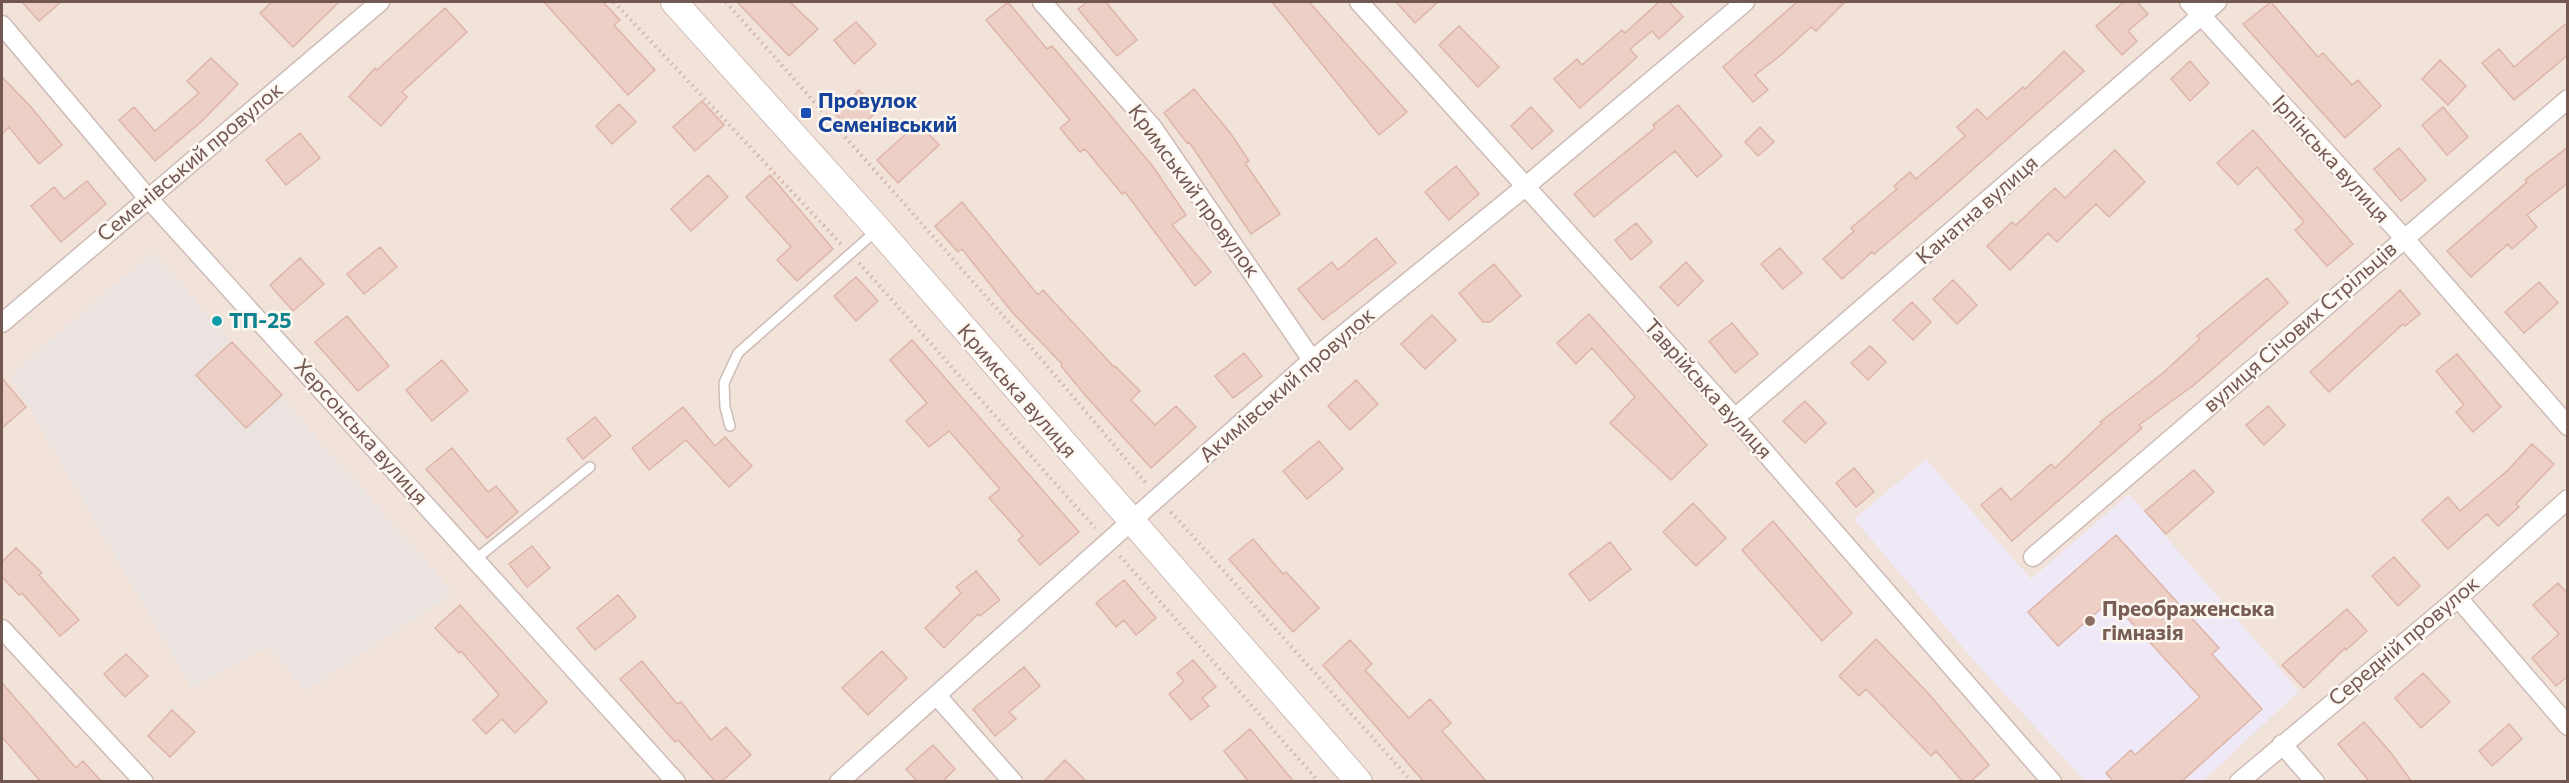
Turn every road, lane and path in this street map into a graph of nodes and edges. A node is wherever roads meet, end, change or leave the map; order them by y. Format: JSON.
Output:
{"nodes":[{"id":1,"x":380,"y":2,"type":"edge"},
{"id":2,"x":614,"y":2,"type":"edge"},
{"id":3,"x":674,"y":2,"type":"edge"},
{"id":4,"x":726,"y":2,"type":"edge"},
{"id":5,"x":1042,"y":2,"type":"edge"},
{"id":6,"x":1359,"y":2,"type":"edge"},
{"id":7,"x":1745,"y":2,"type":"edge"},
{"id":8,"x":2189,"y":2,"type":"edge"},
{"id":9,"x":2217,"y":2,"type":"edge"},
{"id":10,"x":1725,"y":8,"type":"edge"},
{"id":11,"x":2201,"y":17,"type":"junction"},
{"id":12,"x":2,"y":25,"type":"edge"},
{"id":13,"x":2568,"y":99,"type":"edge"},
{"id":14,"x":1526,"y":187,"type":"junction"},
{"id":15,"x":147,"y":197,"type":"junction"},
{"id":16,"x":878,"y":229,"type":"junction"},
{"id":17,"x":2404,"y":238,"type":"junction"},
{"id":18,"x":850,"y":253,"type":"junction"},
{"id":19,"x":2,"y":323,"type":"edge"},
{"id":20,"x":1312,"y":360,"type":"junction"},
{"id":21,"x":1735,"y":417,"type":"junction"},
{"id":22,"x":730,"y":426,"type":"dead end"},
{"id":23,"x":2568,"y":426,"type":"edge"},
{"id":24,"x":590,"y":467,"type":"dead end"},
{"id":25,"x":1158,"y":498,"type":"junction"},
{"id":26,"x":2568,"y":498,"type":"edge"},
{"id":27,"x":1130,"y":522,"type":"junction"},
{"id":28,"x":1107,"y":542,"type":"junction"},
{"id":29,"x":2033,"y":557,"type":"dead end"},
{"id":30,"x":476,"y":559,"type":"junction"},
{"id":31,"x":2458,"y":597,"type":"junction"},
{"id":32,"x":2,"y":629,"type":"edge"},
{"id":33,"x":937,"y":696,"type":"junction"},
{"id":34,"x":2568,"y":726,"type":"edge"},
{"id":35,"x":2282,"y":744,"type":"junction"},
{"id":36,"x":144,"y":782,"type":"edge"},
{"id":37,"x":676,"y":782,"type":"edge"},
{"id":38,"x":839,"y":782,"type":"edge"},
{"id":39,"x":1013,"y":782,"type":"edge"},
{"id":40,"x":1318,"y":782,"type":"edge"},
{"id":41,"x":1359,"y":782,"type":"edge"},
{"id":42,"x":1412,"y":782,"type":"edge"},
{"id":43,"x":2052,"y":782,"type":"edge"},
{"id":44,"x":2239,"y":782,"type":"edge"},
{"id":45,"x":2316,"y":782,"type":"edge"}],
"edges":[{"from":1,"to":15,"type":"street","name":"Семенівський провулок"},
{"from":2,"to":18,"type":"path"},
{"from":3,"to":16,"type":"street","name":"Кримська вулиця"},
{"from":4,"to":25,"type":"path"},
{"from":5,"to":20,"type":"street","name":"Кримський провулок"},
{"from":6,"to":14,"type":"street","name":"Таврійська вулиця"},
{"from":7,"to":10,"type":"street","name":"Акимівський провулок"},
{"from":8,"to":11,"type":"street","name":"Ірпінська вулиця"},
{"from":9,"to":11,"type":"street","name":"Канатна вулиця"},
{"from":10,"to":14,"type":"street","name":"Акимівський провулок"},
{"from":11,"to":17,"type":"street","name":"Ірпінська вулиця"},
{"from":11,"to":21,"type":"street","name":"Канатна вулиця"},
{"from":12,"to":15,"type":"street","name":"Херсонська вулиця"},
{"from":13,"to":17,"type":"street","name":"вулиця Січових Стрільців"},
{"from":14,"to":20,"type":"street","name":"Акимівський провулок"},
{"from":14,"to":21,"type":"street","name":"Таврійська вулиця"},
{"from":15,"to":19,"type":"street","name":"Семенівський провулок"},
{"from":15,"to":30,"type":"street","name":"Херсонська вулиця"},
{"from":16,"to":18,"type":"lane"},
{"from":16,"to":27,"type":"street","name":"Кримська вулиця"},
{"from":17,"to":23,"type":"street","name":"Ірпінська вулиця"},
{"from":17,"to":29,"type":"street","name":"вулиця Січових Стрільців"},
{"from":18,"to":22,"type":"lane"},
{"from":18,"to":28,"type":"path"},
{"from":20,"to":25,"type":"street","name":"Акимівський провулок"},
{"from":21,"to":43,"type":"street","name":"Таврійська вулиця"},
{"from":24,"to":30,"type":"lane"},
{"from":25,"to":27,"type":"street","name":"Акимівський провулок"},
{"from":25,"to":42,"type":"path"},
{"from":26,"to":31,"type":"street","name":"Середній провулок"},
{"from":27,"to":28,"type":"street","name":"Акимівський провулок"},
{"from":27,"to":41,"type":"street","name":"Кримська вулиця"},
{"from":28,"to":33,"type":"street","name":"Акимівський провулок"},
{"from":28,"to":40,"type":"path"},
{"from":30,"to":37,"type":"street","name":"Херсонська вулиця"},
{"from":31,"to":34,"type":"street"},
{"from":31,"to":35,"type":"street","name":"Середній провулок"},
{"from":32,"to":36,"type":"street"},
{"from":33,"to":38,"type":"street","name":"Акимівський провулок"},
{"from":33,"to":39,"type":"street"},
{"from":35,"to":44,"type":"street","name":"Середній провулок"},
{"from":35,"to":45,"type":"street"}]}
